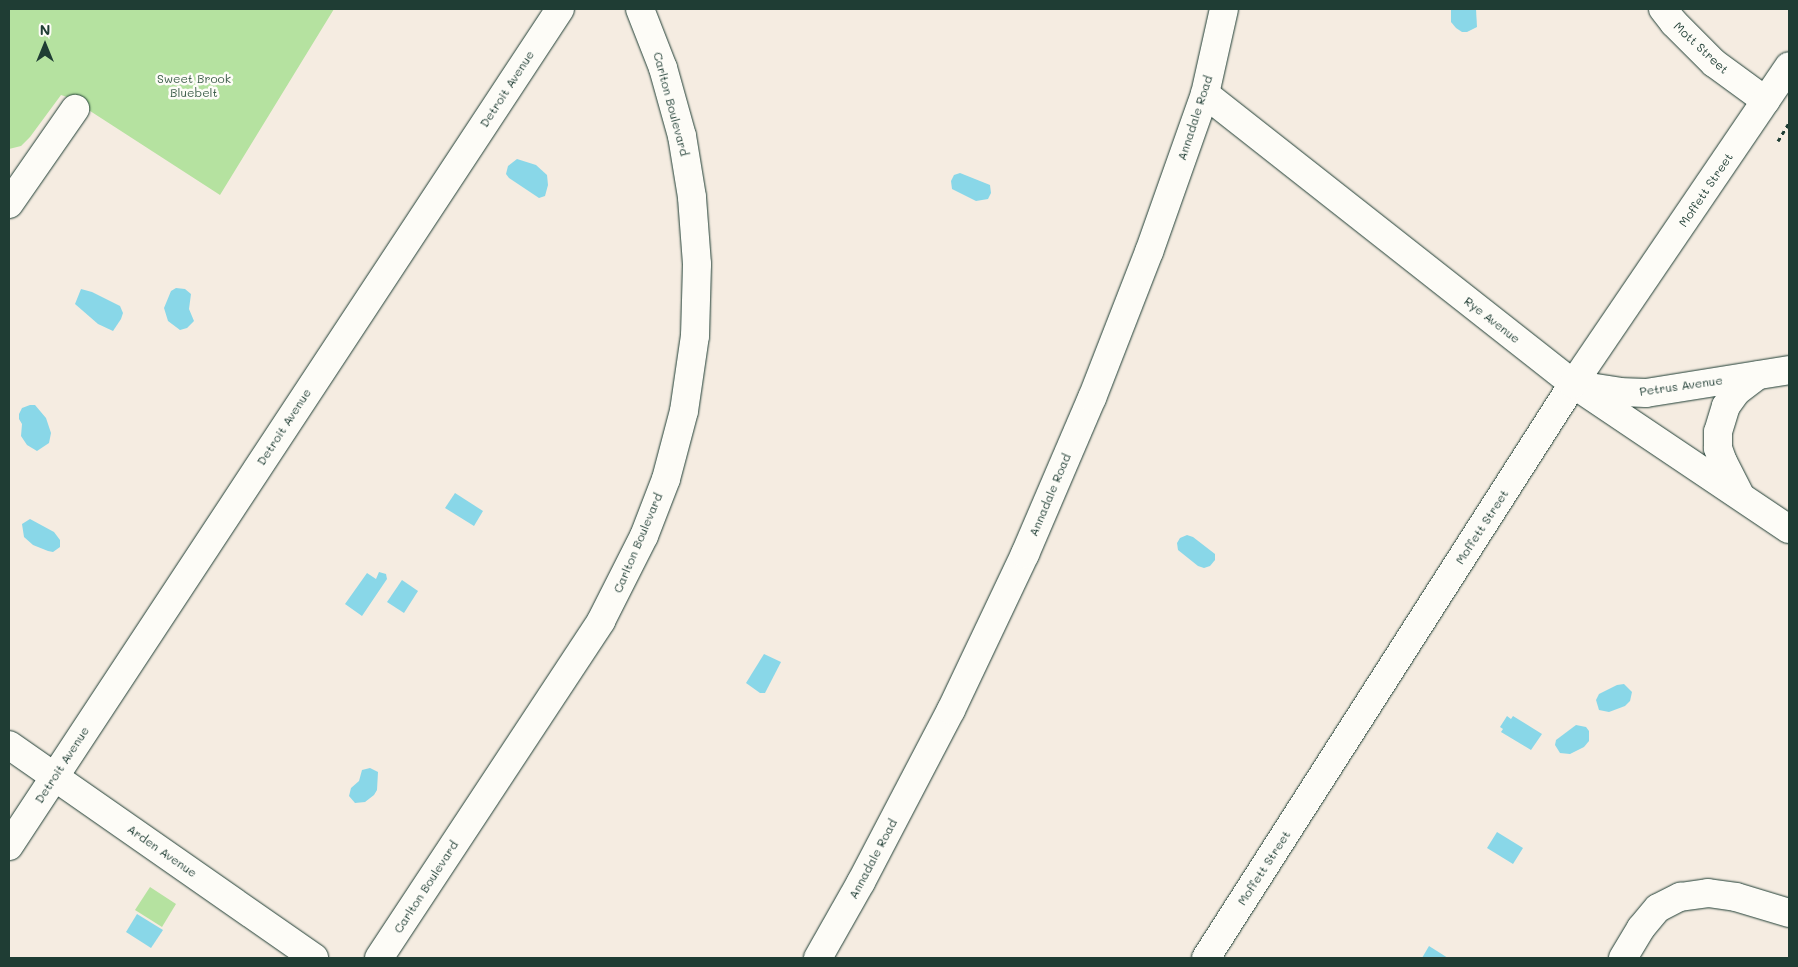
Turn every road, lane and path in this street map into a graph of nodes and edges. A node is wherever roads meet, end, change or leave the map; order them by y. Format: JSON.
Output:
{"nodes":[{"id":1,"x":560,"y":9,"type":"edge"},
{"id":2,"x":640,"y":9,"type":"edge"},
{"id":3,"x":1224,"y":9,"type":"edge"},
{"id":4,"x":1663,"y":9,"type":"edge"},
{"id":5,"x":1789,"y":66,"type":"edge"},
{"id":6,"x":1205,"y":94,"type":"junction"},
{"id":7,"x":1766,"y":101,"type":"junction"},
{"id":8,"x":74,"y":109,"type":"dead end"},
{"id":9,"x":1789,"y":123,"type":"edge"},
{"id":10,"x":1778,"y":141,"type":"dead end"},
{"id":11,"x":9,"y":204,"type":"edge"},
{"id":12,"x":1789,"y":370,"type":"edge"},
{"id":13,"x":1758,"y":375,"type":"junction"},
{"id":14,"x":1573,"y":384,"type":"junction"},
{"id":15,"x":1742,"y":498,"type":"junction"},
{"id":16,"x":1789,"y":529,"type":"edge"},
{"id":17,"x":9,"y":745,"type":"edge"},
{"id":18,"x":55,"y":776,"type":"junction"},
{"id":19,"x":9,"y":846,"type":"edge"},
{"id":20,"x":1789,"y":913,"type":"edge"},
{"id":21,"x":314,"y":958,"type":"edge"},
{"id":22,"x":379,"y":958,"type":"edge"},
{"id":23,"x":818,"y":958,"type":"edge"},
{"id":24,"x":1206,"y":958,"type":"edge"},
{"id":25,"x":1623,"y":958,"type":"edge"}],
"edges":[{"from":1,"to":18,"type":"street","name":"Detroit Avenue"},
{"from":2,"to":22,"type":"street","name":"Carlton Boulevard"},
{"from":3,"to":6,"type":"street","name":"Annadale Road"},
{"from":4,"to":7,"type":"street","name":"Mott Street"},
{"from":5,"to":7,"type":"street","name":"Moffett Street"},
{"from":6,"to":14,"type":"street","name":"Rye Avenue"},
{"from":6,"to":23,"type":"street","name":"Annadale Road"},
{"from":7,"to":14,"type":"street","name":"Moffett Street"},
{"from":8,"to":11,"type":"street"},
{"from":9,"to":10,"type":"path"},
{"from":12,"to":13,"type":"street","name":"Petrus Avenue"},
{"from":13,"to":14,"type":"street","name":"Petrus Avenue"},
{"from":13,"to":15,"type":"street"},
{"from":14,"to":15,"type":"street","name":"Rye Avenue"},
{"from":14,"to":24,"type":"street","name":"Moffett Street"},
{"from":15,"to":16,"type":"street","name":"Rye Avenue"},
{"from":17,"to":18,"type":"street","name":"Arden Avenue"},
{"from":18,"to":19,"type":"street","name":"Detroit Avenue"},
{"from":18,"to":21,"type":"street","name":"Arden Avenue"},
{"from":20,"to":25,"type":"street"}]}
